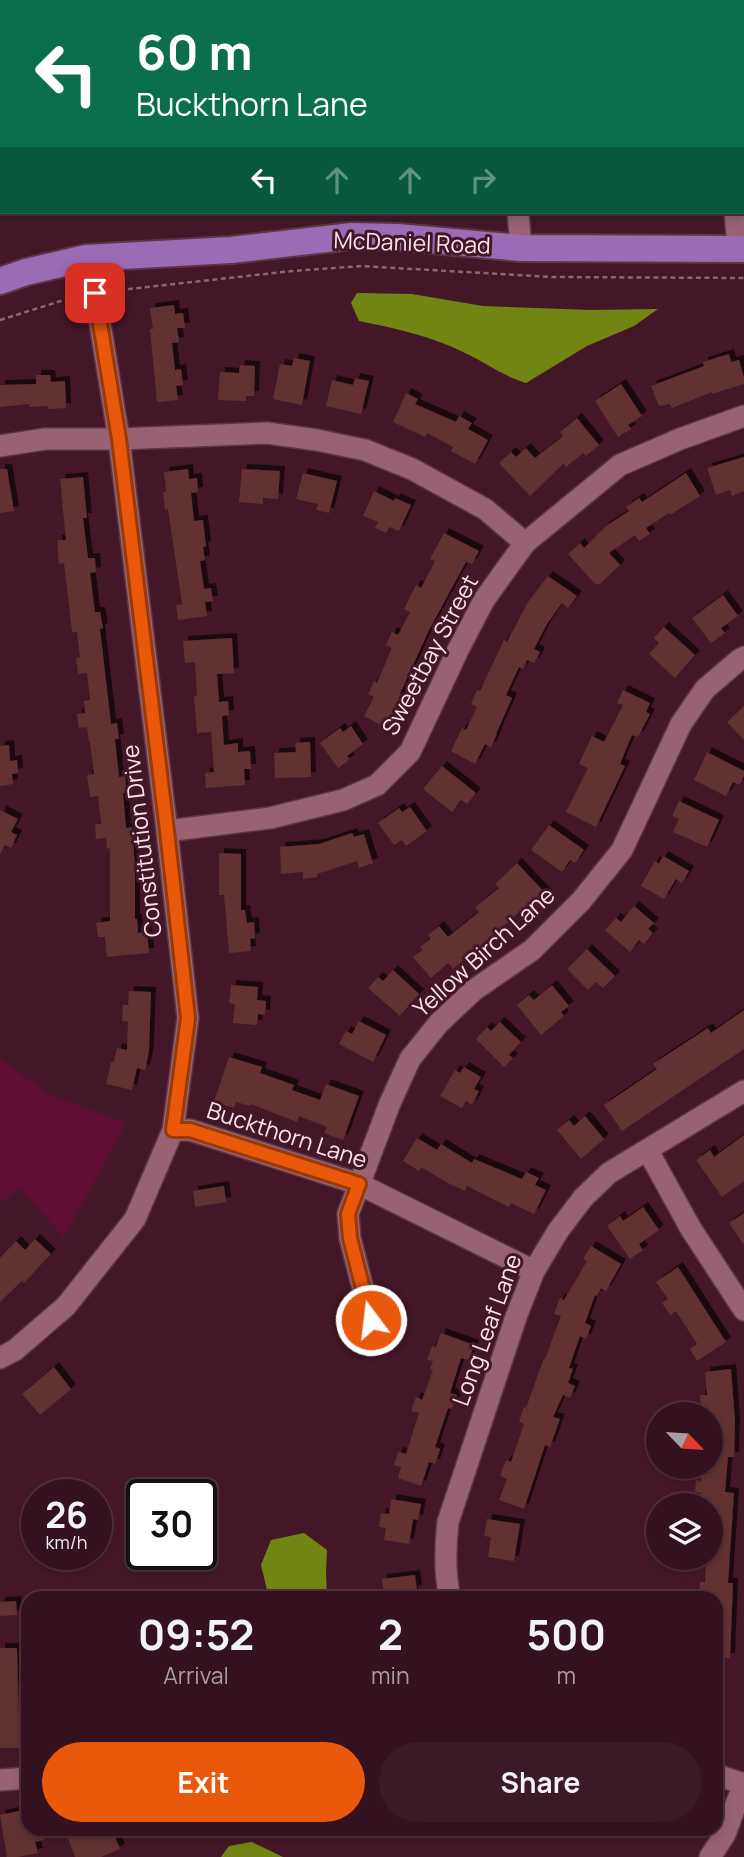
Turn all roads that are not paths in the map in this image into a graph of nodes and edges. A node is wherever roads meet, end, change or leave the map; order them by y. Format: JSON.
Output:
{"nodes":[{"id":1,"x":518,"y":214,"type":"edge"},
{"id":2,"x":735,"y":214,"type":"edge"},
{"id":3,"x":521,"y":248,"type":"junction"},
{"id":4,"x":741,"y":249,"type":"edge"},
{"id":5,"x":86,"y":258,"type":"junction"},
{"id":6,"x":0,"y":281,"type":"edge"},
{"id":7,"x":744,"y":416,"type":"edge"},
{"id":8,"x":119,"y":439,"type":"junction"},
{"id":9,"x":0,"y":446,"type":"edge"},
{"id":10,"x":525,"y":543,"type":"junction"},
{"id":11,"x":744,"y":657,"type":"edge"},
{"id":12,"x":167,"y":831,"type":"junction"},
{"id":13,"x":744,"y":1091,"type":"edge"},
{"id":14,"x":173,"y":1130,"type":"junction"},
{"id":15,"x":648,"y":1151,"type":"junction"},
{"id":16,"x":359,"y":1184,"type":"junction"},
{"id":17,"x":534,"y":1271,"type":"junction"},
{"id":18,"x":744,"y":1310,"type":"edge"},
{"id":19,"x":371,"y":1320,"type":"dead end"},
{"id":20,"x":0,"y":1358,"type":"edge"},
{"id":21,"x":449,"y":1591,"type":"edge"},
{"id":22,"x":723,"y":1777,"type":"edge"},
{"id":23,"x":21,"y":1778,"type":"edge"},
{"id":24,"x":0,"y":1780,"type":"edge"},
{"id":25,"x":744,"y":1784,"type":"edge"},
{"id":26,"x":710,"y":1857,"type":"edge"}],
"edges":[{"from":1,"to":3,"type":"street"},
{"from":2,"to":4,"type":"street"},
{"from":3,"to":4,"type":"main road","name":"McDaniel Road"},
{"from":3,"to":5,"type":"main road","name":"McDaniel Road"},
{"from":5,"to":6,"type":"main road","name":"McDaniel Road"},
{"from":5,"to":8,"type":"street","name":"Constitution Drive"},
{"from":7,"to":10,"type":"street","name":"Sweetbay Street"},
{"from":8,"to":9,"type":"street"},
{"from":8,"to":10,"type":"street"},
{"from":8,"to":12,"type":"street","name":"Constitution Drive"},
{"from":10,"to":12,"type":"street","name":"Sweetbay Street"},
{"from":11,"to":16,"type":"street","name":"Yellow Birch Lane"},
{"from":12,"to":14,"type":"street","name":"Constitution Drive"},
{"from":13,"to":15,"type":"street","name":"Long Leaf Lane"},
{"from":14,"to":16,"type":"street","name":"Buckthorn Lane"},
{"from":14,"to":20,"type":"street","name":"Constitution Drive"},
{"from":15,"to":17,"type":"street","name":"Long Leaf Lane"},
{"from":15,"to":18,"type":"street"},
{"from":16,"to":17,"type":"street","name":"Buckthorn Lane"},
{"from":16,"to":19,"type":"street","name":"Yellow Birch Lane"},
{"from":17,"to":21,"type":"street","name":"Long Leaf Lane"},
{"from":22,"to":25,"type":"street"},
{"from":23,"to":24,"type":"street"},
{"from":25,"to":26,"type":"street"}]}
